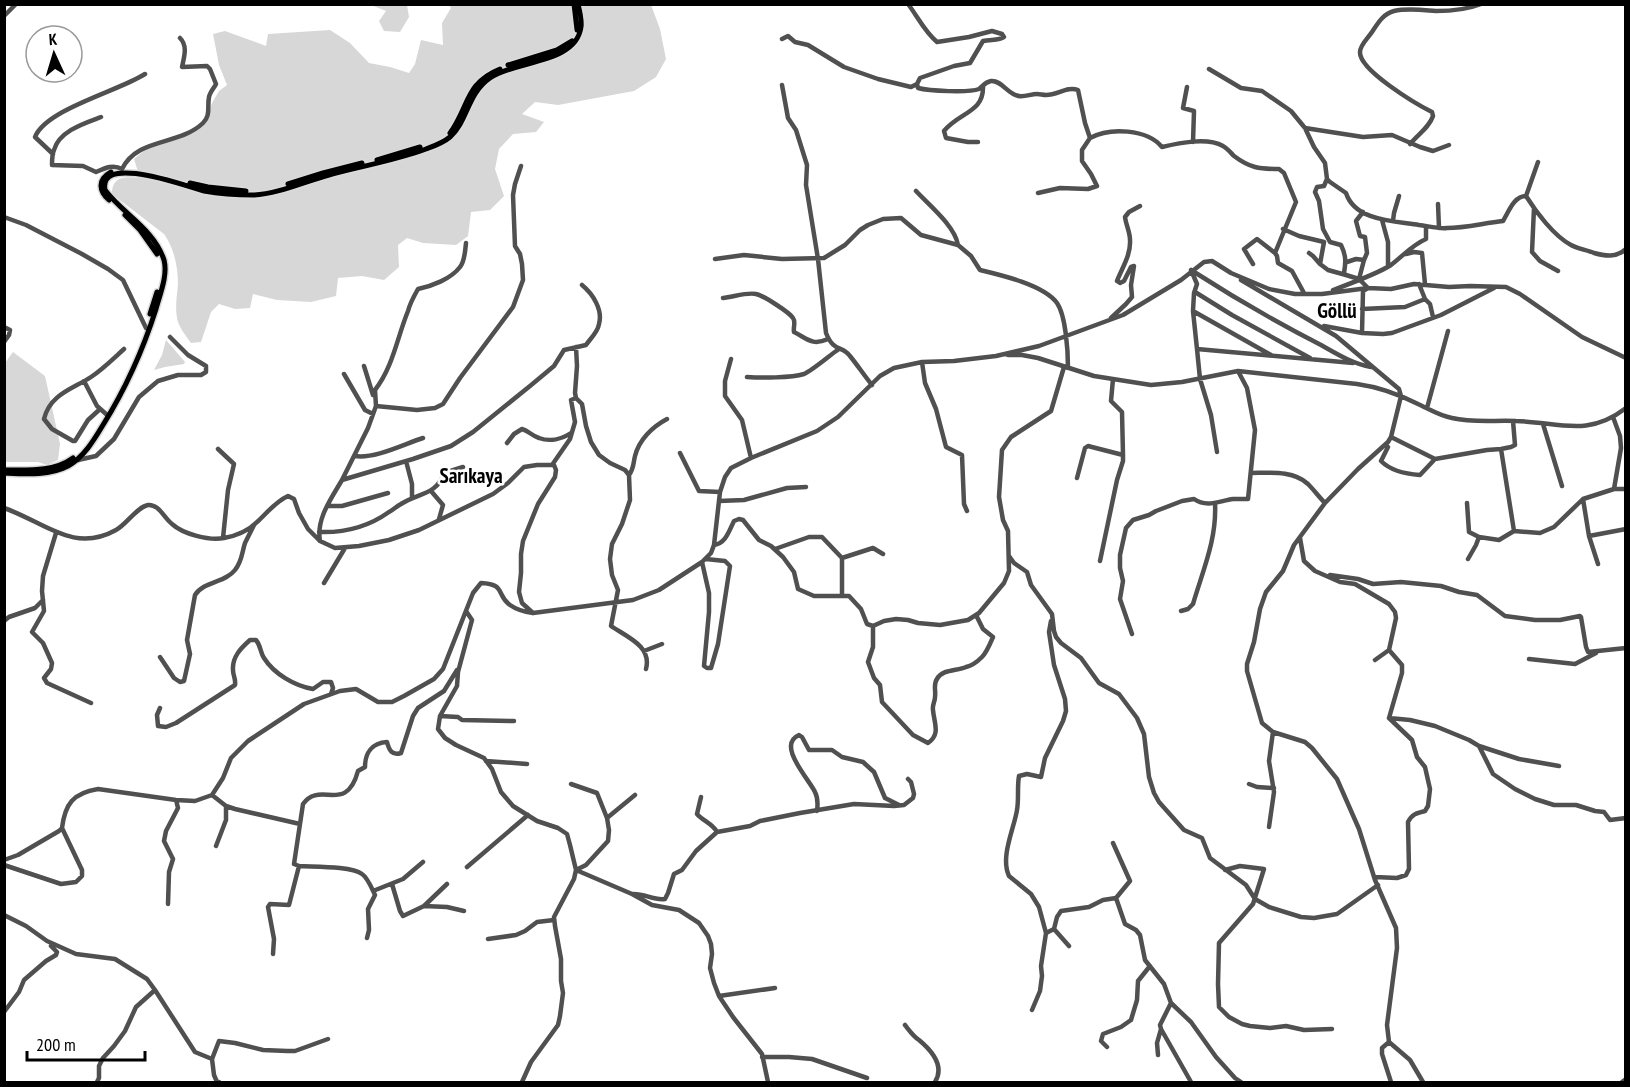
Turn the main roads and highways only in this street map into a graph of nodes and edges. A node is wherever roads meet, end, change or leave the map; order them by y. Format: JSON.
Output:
{"nodes":[{"id":1,"x":576,"y":4,"type":"edge"},
{"id":2,"x":4,"y":472,"type":"edge"}],
"edges":[{"from":1,"to":2,"type":"main road"},
{"from":1,"to":2,"type":"main road"}]}
